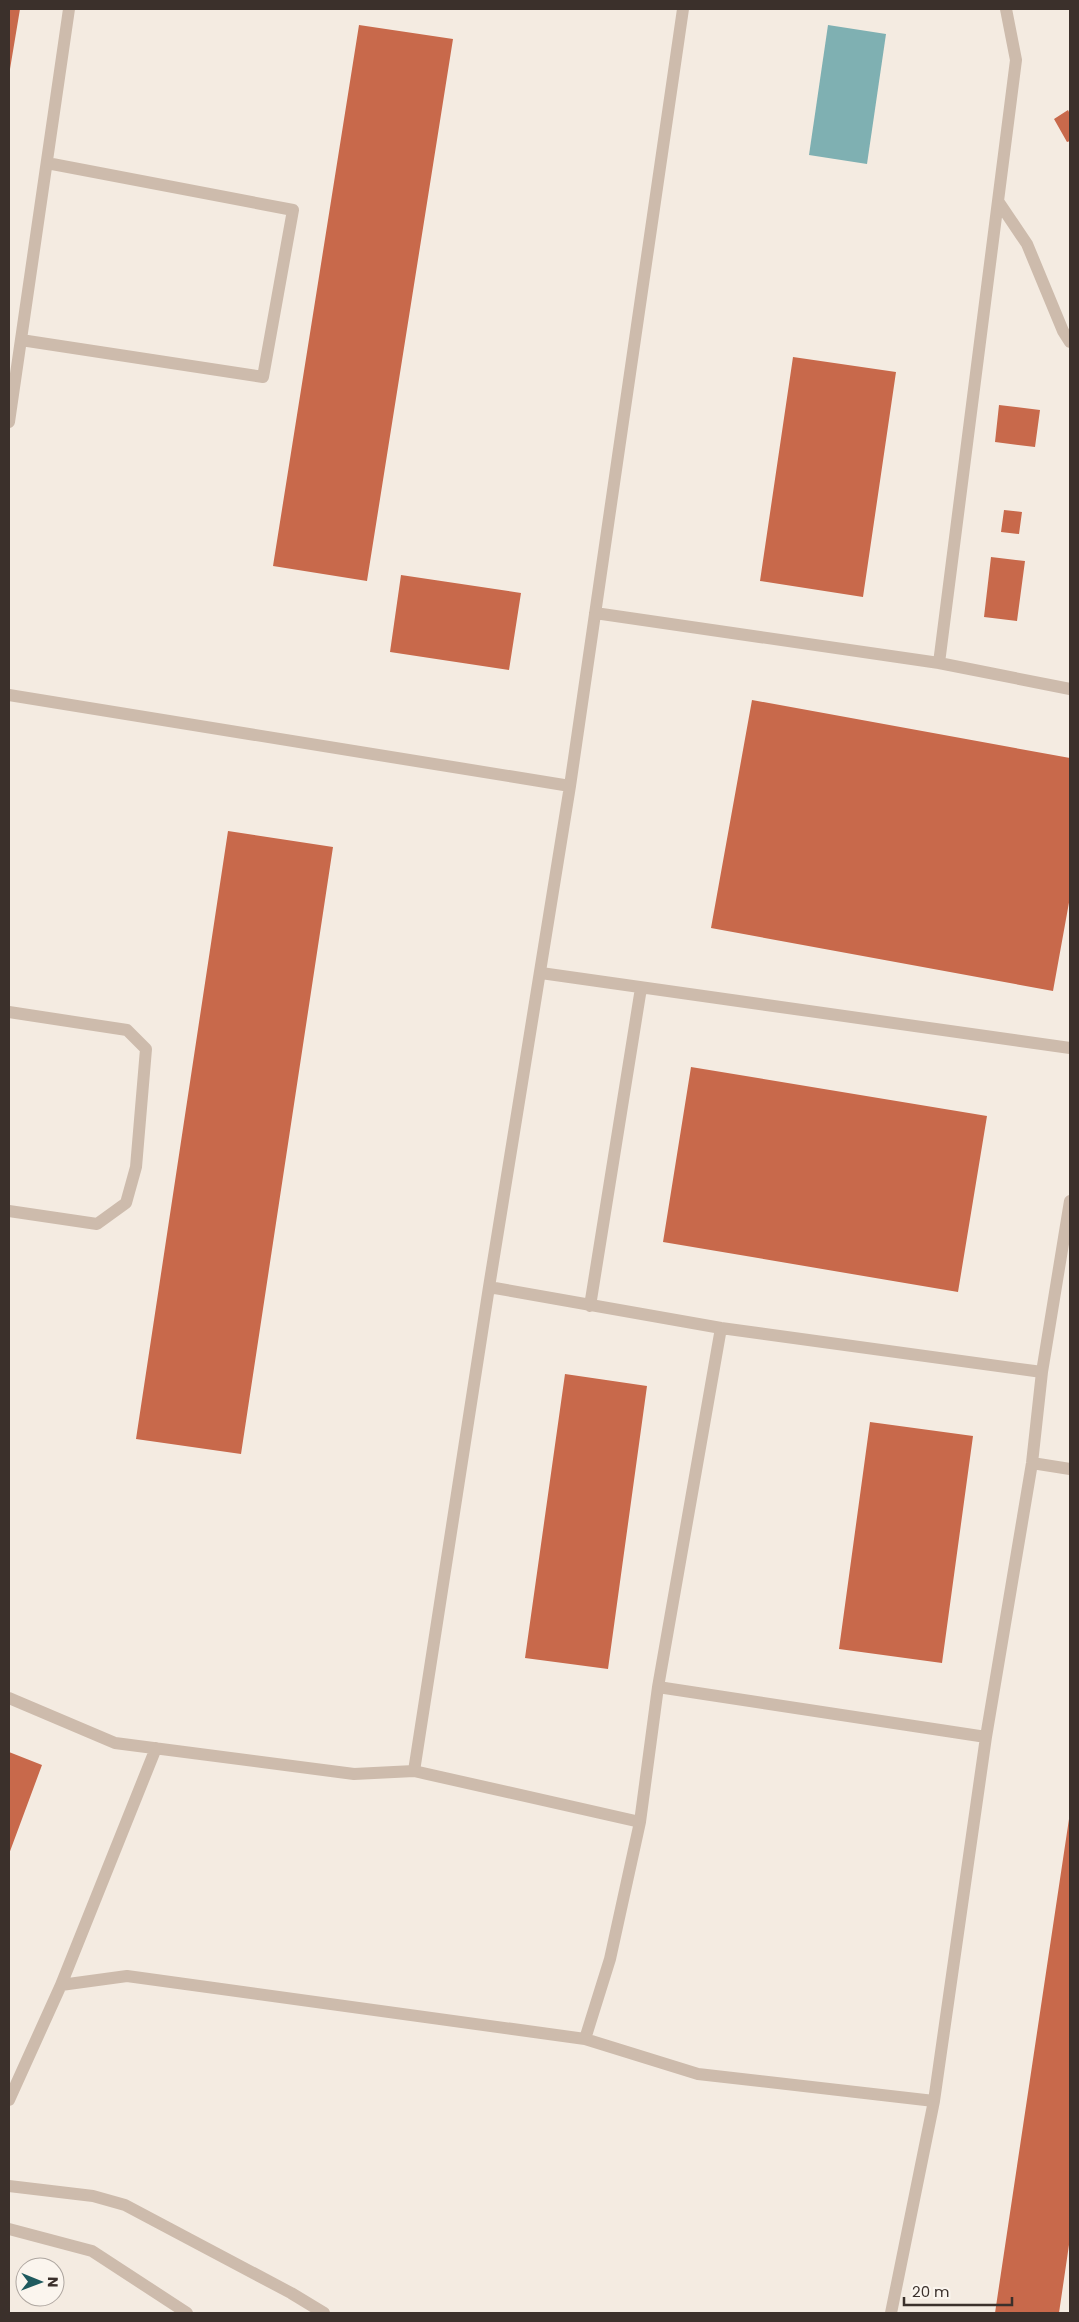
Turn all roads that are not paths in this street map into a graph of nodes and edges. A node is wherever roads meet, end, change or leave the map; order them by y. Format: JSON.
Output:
{"nodes":[{"id":1,"x":70,"y":9,"type":"edge"},
{"id":2,"x":683,"y":9,"type":"edge"},
{"id":3,"x":1006,"y":9,"type":"edge"},
{"id":4,"x":47,"y":163,"type":"junction"},
{"id":5,"x":998,"y":202,"type":"junction"},
{"id":6,"x":21,"y":340,"type":"junction"},
{"id":7,"x":1070,"y":342,"type":"edge"},
{"id":8,"x":9,"y":422,"type":"edge"},
{"id":9,"x":594,"y":613,"type":"junction"},
{"id":10,"x":939,"y":663,"type":"junction"},
{"id":11,"x":1070,"y":689,"type":"edge"},
{"id":12,"x":9,"y":695,"type":"edge"},
{"id":13,"x":570,"y":786,"type":"junction"},
{"id":14,"x":541,"y":973,"type":"junction"},
{"id":15,"x":641,"y":988,"type":"junction"},
{"id":16,"x":9,"y":1012,"type":"edge"},
{"id":17,"x":1070,"y":1048,"type":"edge"},
{"id":18,"x":1070,"y":1202,"type":"edge"},
{"id":19,"x":9,"y":1210,"type":"edge"},
{"id":20,"x":489,"y":1287,"type":"junction"},
{"id":21,"x":590,"y":1306,"type":"junction"},
{"id":22,"x":721,"y":1328,"type":"junction"},
{"id":23,"x":1042,"y":1372,"type":"junction"},
{"id":24,"x":1032,"y":1463,"type":"junction"},
{"id":25,"x":1070,"y":1469,"type":"edge"},
{"id":26,"x":658,"y":1686,"type":"junction"},
{"id":27,"x":9,"y":1698,"type":"edge"},
{"id":28,"x":986,"y":1737,"type":"junction"},
{"id":29,"x":156,"y":1748,"type":"junction"},
{"id":30,"x":414,"y":1771,"type":"junction"},
{"id":31,"x":640,"y":1822,"type":"junction"},
{"id":32,"x":61,"y":1985,"type":"junction"},
{"id":33,"x":585,"y":2039,"type":"junction"},
{"id":34,"x":9,"y":2100,"type":"edge"},
{"id":35,"x":934,"y":2101,"type":"junction"},
{"id":36,"x":9,"y":2186,"type":"edge"},
{"id":37,"x":9,"y":2229,"type":"edge"},
{"id":38,"x":187,"y":2313,"type":"edge"},
{"id":39,"x":324,"y":2313,"type":"edge"},
{"id":40,"x":891,"y":2313,"type":"edge"}],
"edges":[{"from":1,"to":4,"type":"lane"},
{"from":2,"to":9,"type":"lane"},
{"from":3,"to":5,"type":"lane"},
{"from":4,"to":6,"type":"lane"},
{"from":4,"to":6,"type":"lane"},
{"from":5,"to":7,"type":"lane"},
{"from":5,"to":10,"type":"lane"},
{"from":6,"to":8,"type":"lane"},
{"from":9,"to":10,"type":"lane"},
{"from":9,"to":13,"type":"lane"},
{"from":10,"to":11,"type":"lane"},
{"from":12,"to":13,"type":"lane"},
{"from":13,"to":14,"type":"lane"},
{"from":14,"to":15,"type":"lane"},
{"from":14,"to":20,"type":"lane"},
{"from":15,"to":17,"type":"lane"},
{"from":15,"to":21,"type":"lane"},
{"from":16,"to":19,"type":"lane"},
{"from":18,"to":23,"type":"lane"},
{"from":20,"to":21,"type":"lane"},
{"from":20,"to":30,"type":"lane"},
{"from":21,"to":22,"type":"lane"},
{"from":22,"to":23,"type":"lane"},
{"from":22,"to":26,"type":"lane"},
{"from":23,"to":24,"type":"lane"},
{"from":24,"to":25,"type":"lane"},
{"from":24,"to":28,"type":"lane"},
{"from":26,"to":28,"type":"lane"},
{"from":26,"to":31,"type":"lane"},
{"from":27,"to":29,"type":"lane"},
{"from":28,"to":35,"type":"lane"},
{"from":29,"to":30,"type":"lane"},
{"from":29,"to":32,"type":"lane"},
{"from":30,"to":31,"type":"lane"},
{"from":31,"to":33,"type":"lane"},
{"from":32,"to":33,"type":"lane"},
{"from":32,"to":34,"type":"lane"},
{"from":33,"to":35,"type":"lane"},
{"from":35,"to":40,"type":"lane"},
{"from":36,"to":39,"type":"lane"},
{"from":37,"to":38,"type":"lane"}]}
